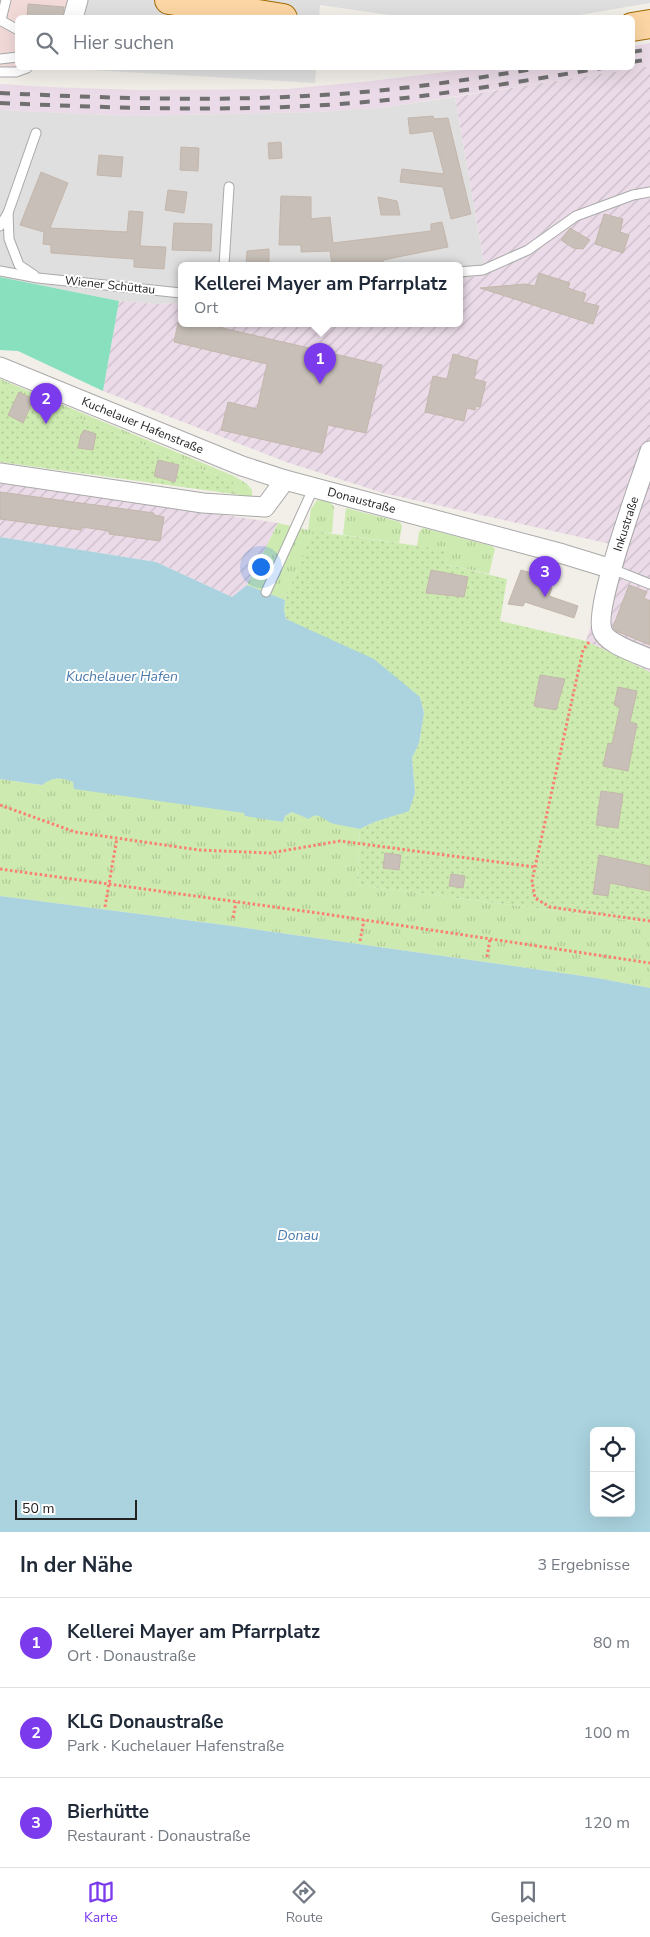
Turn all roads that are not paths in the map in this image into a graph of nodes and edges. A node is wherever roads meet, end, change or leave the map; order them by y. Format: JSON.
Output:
{"nodes":[{"id":1,"x":6,"y":0,"type":"edge"},
{"id":2,"x":78,"y":0,"type":"edge"},
{"id":3,"x":169,"y":0,"type":"edge"},
{"id":4,"x":74,"y":15,"type":"edge"},
{"id":5,"x":264,"y":15,"type":"edge"},
{"id":6,"x":0,"y":20,"type":"edge"},
{"id":7,"x":650,"y":24,"type":"edge"},
{"id":8,"x":635,"y":27,"type":"edge"},
{"id":9,"x":15,"y":28,"type":"edge"},
{"id":10,"x":15,"y":57,"type":"edge"},
{"id":11,"x":0,"y":59,"type":"edge"},
{"id":12,"x":22,"y":70,"type":"edge"},
{"id":13,"x":0,"y":72,"type":"edge"},
{"id":14,"x":36,"y":133,"type":"dead end"},
{"id":15,"x":229,"y":187,"type":"dead end"},
{"id":16,"x":650,"y":192,"type":"edge"},
{"id":17,"x":8,"y":213,"type":"junction"},
{"id":18,"x":0,"y":226,"type":"edge"},
{"id":19,"x":224,"y":262,"type":"edge"},
{"id":20,"x":0,"y":271,"type":"edge"},
{"id":21,"x":463,"y":272,"type":"edge"},
{"id":22,"x":38,"y":278,"type":"junction"},
{"id":23,"x":178,"y":293,"type":"edge"},
{"id":24,"x":0,"y":367,"type":"edge"},
{"id":25,"x":650,"y":451,"type":"edge"},
{"id":26,"x":0,"y":473,"type":"edge"},
{"id":27,"x":285,"y":480,"type":"junction"},
{"id":28,"x":313,"y":488,"type":"junction"},
{"id":29,"x":612,"y":569,"type":"junction"},
{"id":30,"x":650,"y":584,"type":"edge"},
{"id":31,"x":266,"y":592,"type":"dead end"},
{"id":32,"x":650,"y":659,"type":"edge"}],
"edges":[{"from":1,"to":6,"type":"lane"},
{"from":2,"to":4,"type":"street"},
{"from":3,"to":5,"type":"main road"},
{"from":6,"to":9,"type":"lane"},
{"from":7,"to":8,"type":"main road"},
{"from":10,"to":11,"type":"lane"},
{"from":12,"to":13,"type":"lane"},
{"from":14,"to":17,"type":"lane"},
{"from":15,"to":19,"type":"lane"},
{"from":16,"to":21,"type":"lane"},
{"from":17,"to":18,"type":"lane"},
{"from":17,"to":22,"type":"lane"},
{"from":20,"to":22,"type":"lane","name":"Wiener Schüttau"},
{"from":22,"to":23,"type":"lane","name":"Wiener Schüttau"},
{"from":24,"to":27,"type":"street","name":"Kuchelauer Hafenstraße"},
{"from":25,"to":29,"type":"street","name":"Inkustraße"},
{"from":26,"to":27,"type":"street"},
{"from":27,"to":28,"type":"street","name":"Donaustraße"},
{"from":28,"to":29,"type":"street","name":"Donaustraße"},
{"from":28,"to":31,"type":"lane"},
{"from":29,"to":30,"type":"lane"},
{"from":29,"to":32,"type":"street"}]}
